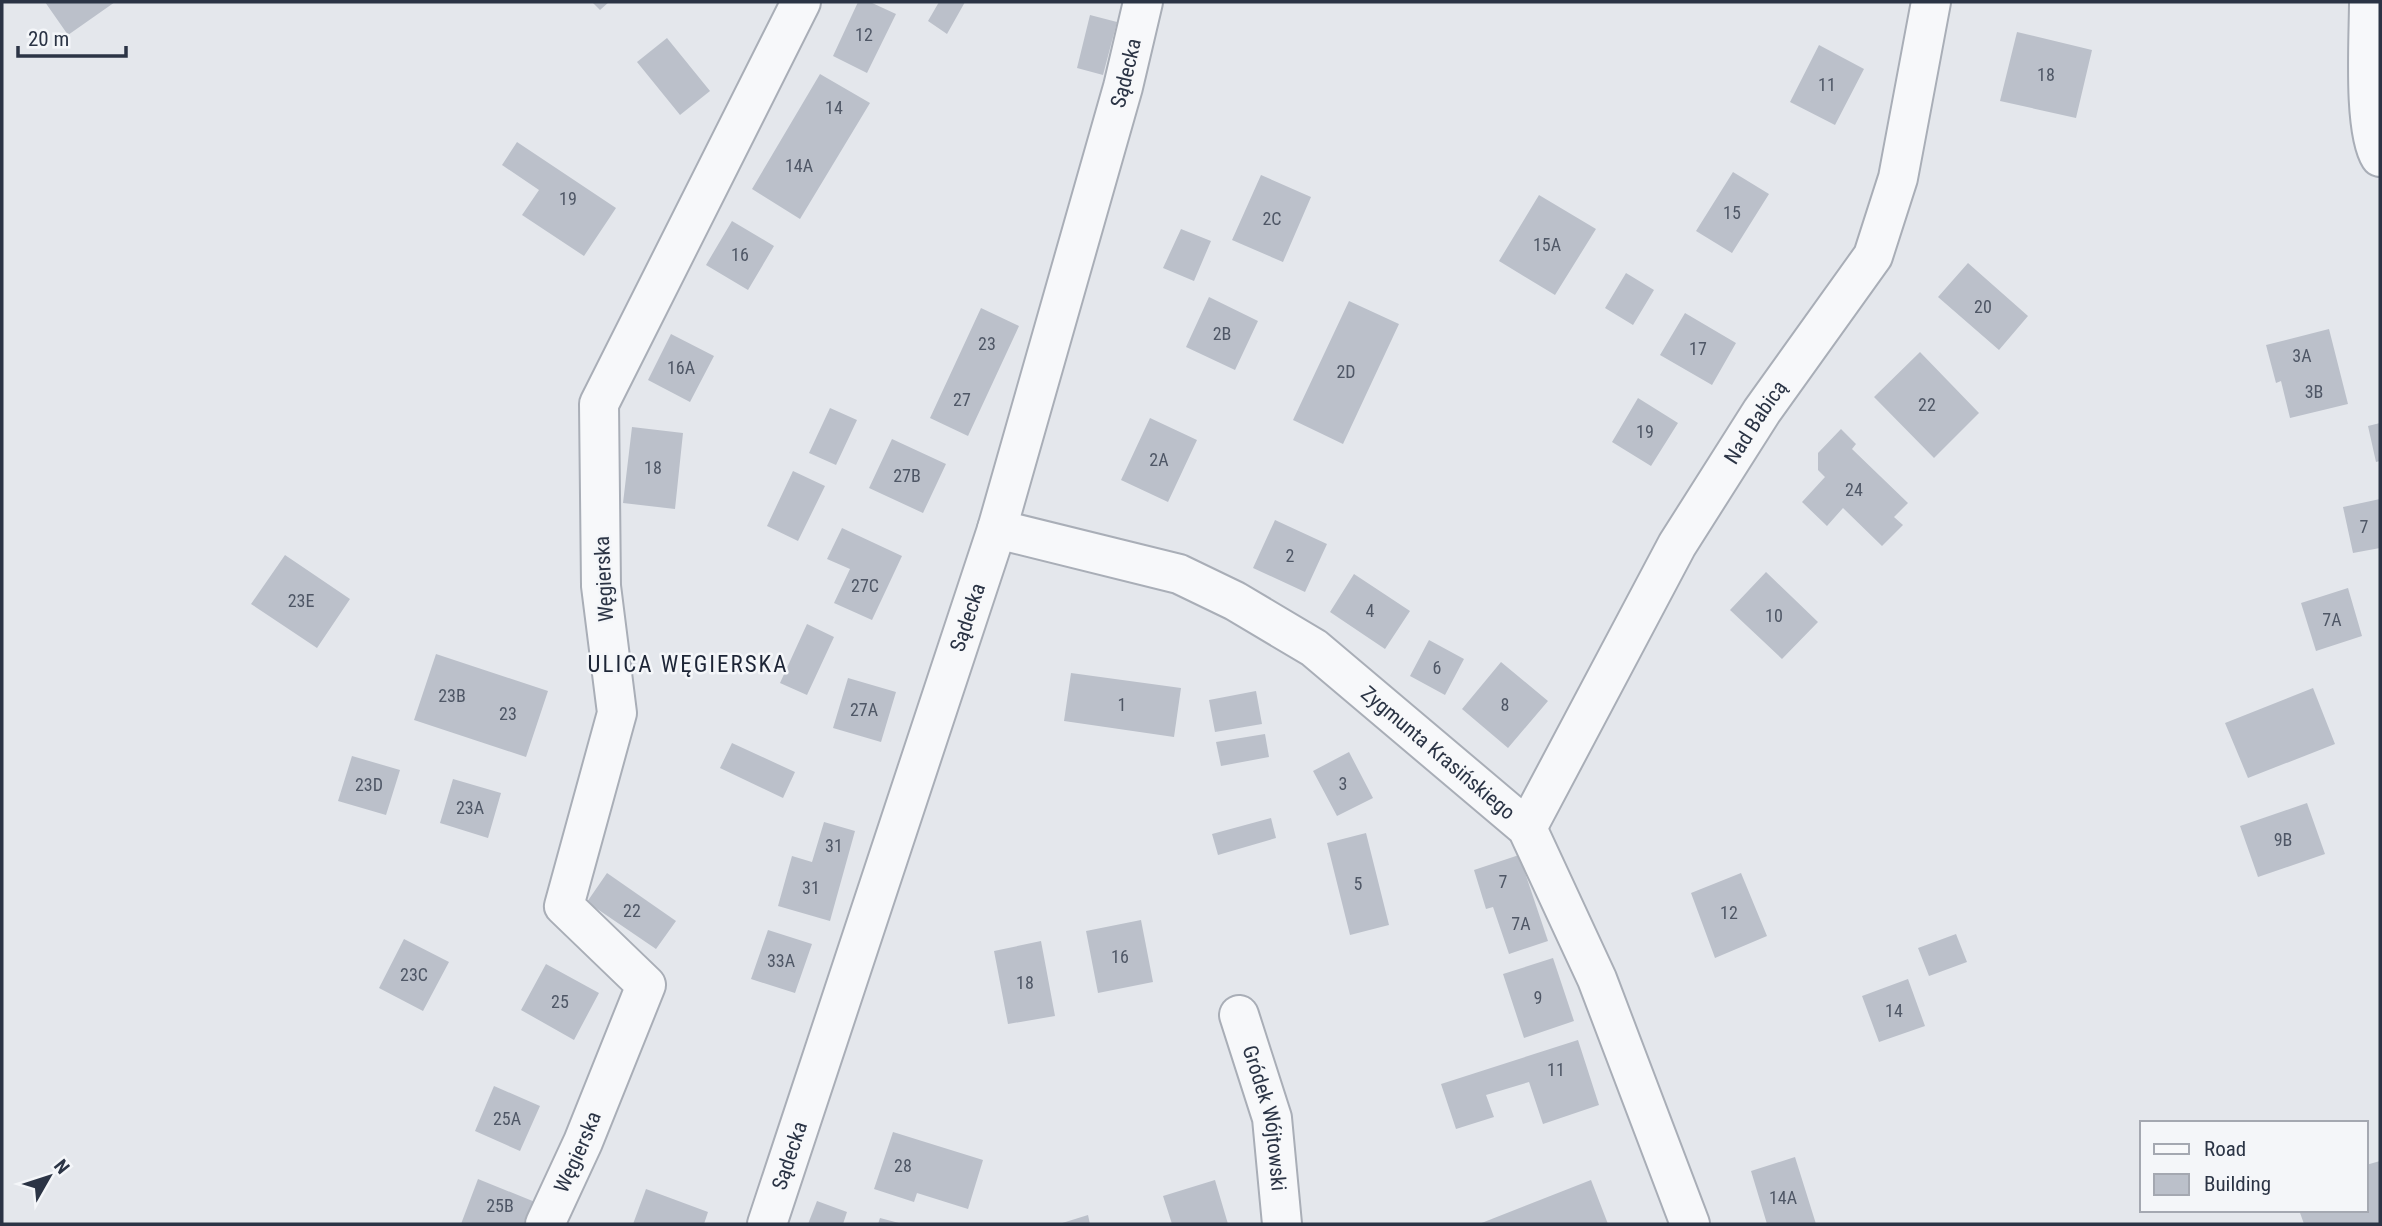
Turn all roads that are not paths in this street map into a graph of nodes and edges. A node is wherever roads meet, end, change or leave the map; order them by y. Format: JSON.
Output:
{"nodes":[{"id":1,"x":801,"y":2,"type":"edge"},
{"id":2,"x":1143,"y":2,"type":"edge"},
{"id":3,"x":1931,"y":2,"type":"edge"},
{"id":4,"x":2369,"y":2,"type":"edge"},
{"id":5,"x":2380,"y":157,"type":"edge"},
{"id":6,"x":997,"y":529,"type":"junction"},
{"id":7,"x":1527,"y":828,"type":"junction"},
{"id":8,"x":1239,"y":1015,"type":"dead end"},
{"id":9,"x":545,"y":1224,"type":"edge"},
{"id":10,"x":767,"y":1224,"type":"edge"},
{"id":11,"x":1282,"y":1224,"type":"edge"},
{"id":12,"x":1690,"y":1224,"type":"edge"}],
"edges":[{"from":1,"to":9,"type":"street","name":"Węgierska"},
{"from":2,"to":6,"type":"street","name":"Sądecka"},
{"from":3,"to":7,"type":"street","name":"Nad Babicą"},
{"from":4,"to":5,"type":"street"},
{"from":6,"to":7,"type":"street","name":"Zygmunta Krasińskiego"},
{"from":6,"to":10,"type":"street","name":"Sądecka"},
{"from":7,"to":12,"type":"street","name":"Zygmunta Krasińskiego"},
{"from":8,"to":11,"type":"street","name":"Gródek Wójtowski"}]}
